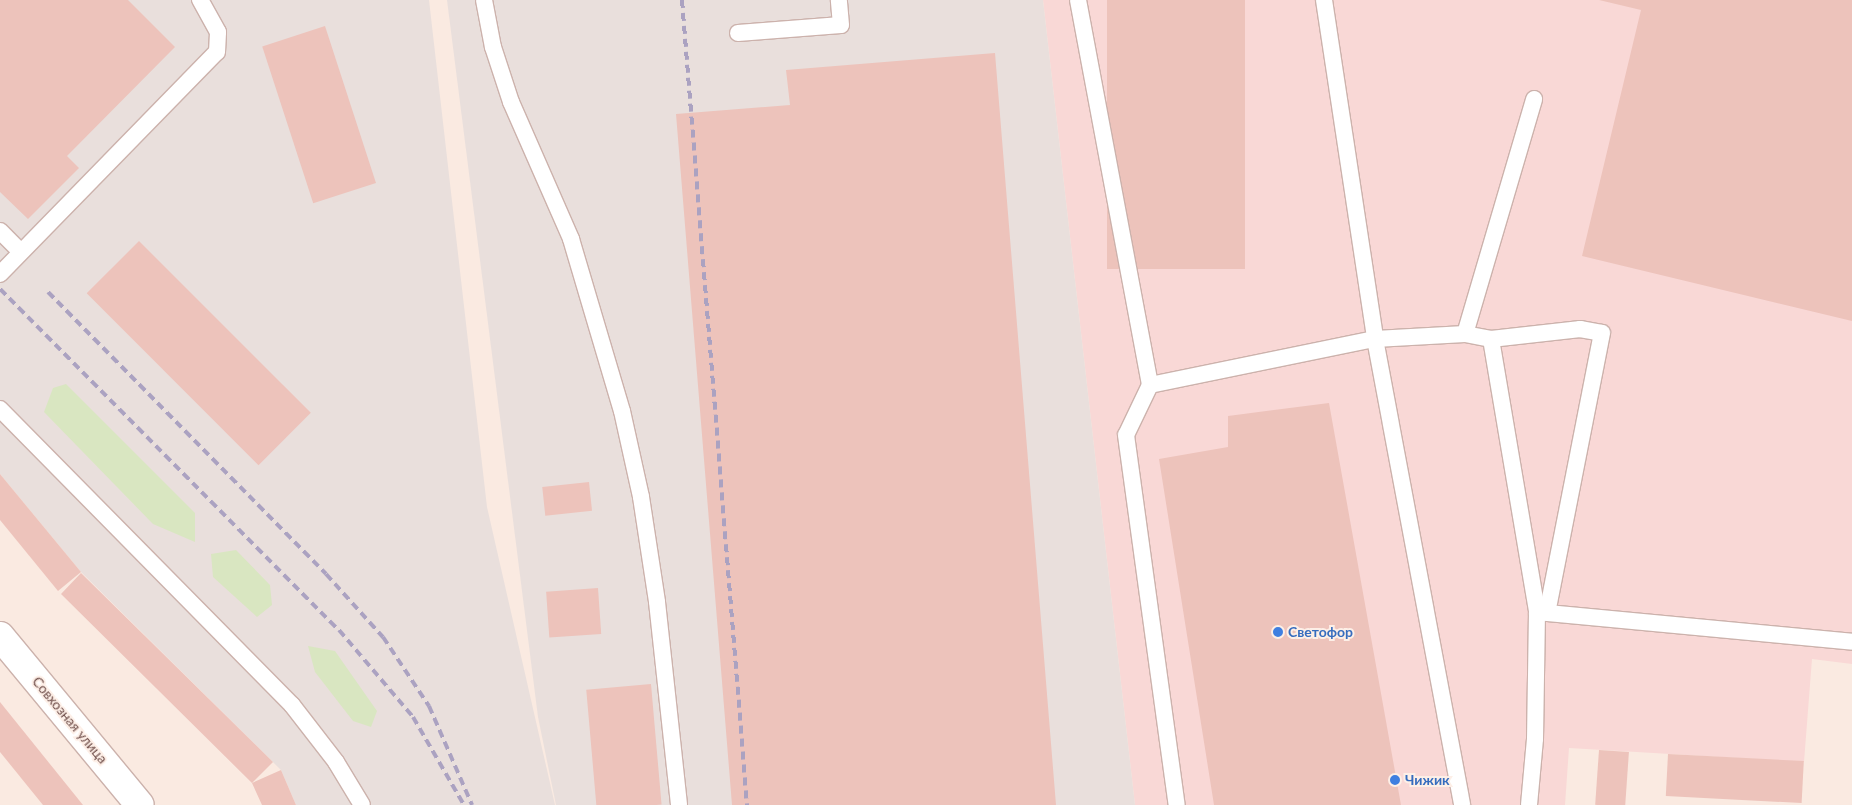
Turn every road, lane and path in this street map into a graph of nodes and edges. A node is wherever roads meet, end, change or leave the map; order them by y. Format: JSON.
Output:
{"nodes":[{"id":1,"x":200,"y":0,"type":"edge"},
{"id":2,"x":484,"y":0,"type":"edge"},
{"id":3,"x":839,"y":0,"type":"edge"},
{"id":4,"x":1078,"y":0,"type":"edge"},
{"id":5,"x":1324,"y":0,"type":"edge"},
{"id":6,"x":738,"y":33,"type":"dead end"},
{"id":7,"x":1534,"y":99,"type":"dead end"},
{"id":8,"x":0,"y":232,"type":"edge"},
{"id":9,"x":20,"y":251,"type":"junction"},
{"id":10,"x":0,"y":274,"type":"edge"},
{"id":11,"x":1465,"y":334,"type":"junction"},
{"id":12,"x":1375,"y":339,"type":"junction"},
{"id":13,"x":1491,"y":340,"type":"junction"},
{"id":14,"x":1150,"y":385,"type":"junction"},
{"id":15,"x":0,"y":409,"type":"edge"},
{"id":16,"x":1542,"y":612,"type":"junction"},
{"id":17,"x":0,"y":636,"type":"edge"},
{"id":18,"x":1852,"y":642,"type":"edge"},
{"id":19,"x":140,"y":805,"type":"edge"},
{"id":20,"x":362,"y":805,"type":"edge"},
{"id":21,"x":679,"y":805,"type":"edge"},
{"id":22,"x":1177,"y":805,"type":"edge"},
{"id":23,"x":1462,"y":805,"type":"edge"},
{"id":24,"x":1529,"y":805,"type":"edge"}],
"edges":[{"from":1,"to":9,"type":"lane"},
{"from":2,"to":21,"type":"lane"},
{"from":3,"to":6,"type":"lane"},
{"from":4,"to":14,"type":"lane"},
{"from":5,"to":12,"type":"lane"},
{"from":7,"to":11,"type":"lane"},
{"from":8,"to":9,"type":"lane"},
{"from":9,"to":10,"type":"lane"},
{"from":11,"to":12,"type":"lane"},
{"from":11,"to":13,"type":"lane"},
{"from":12,"to":14,"type":"lane"},
{"from":12,"to":23,"type":"lane"},
{"from":13,"to":16,"type":"lane"},
{"from":13,"to":16,"type":"lane"},
{"from":14,"to":22,"type":"lane"},
{"from":15,"to":20,"type":"lane"},
{"from":16,"to":18,"type":"lane"},
{"from":16,"to":24,"type":"lane"},
{"from":17,"to":19,"type":"street","name":"Совхозная улица"}]}
